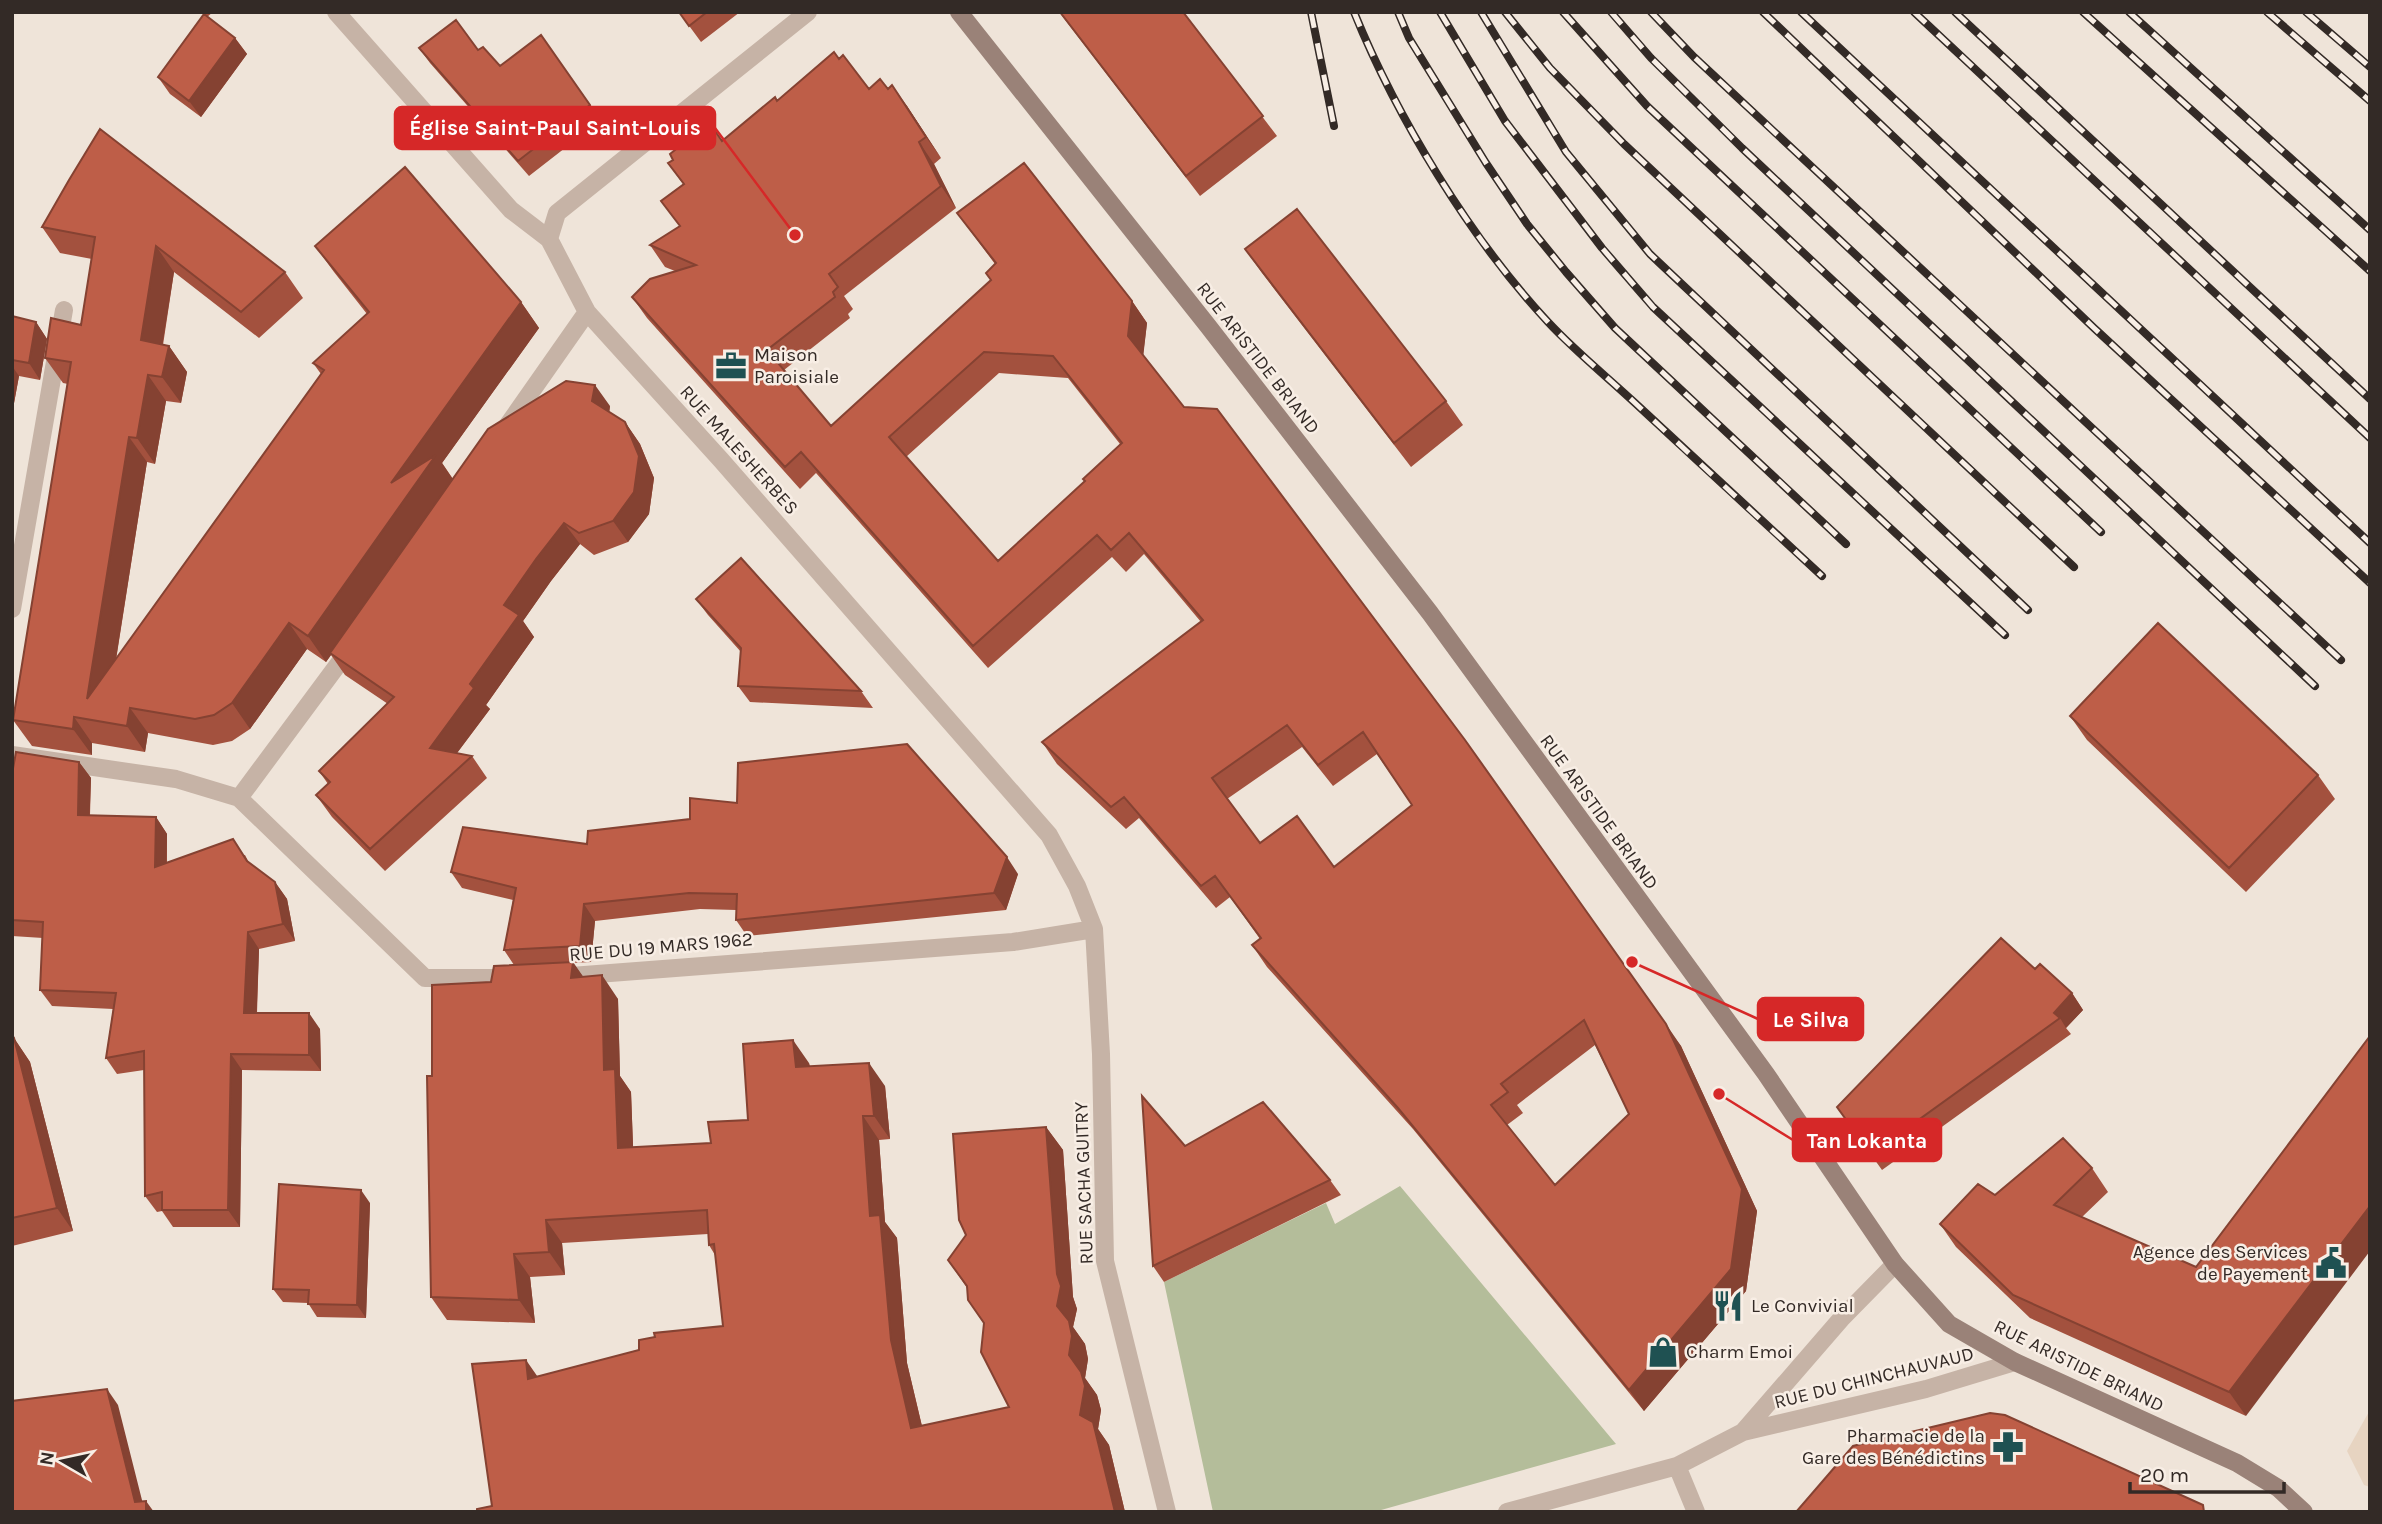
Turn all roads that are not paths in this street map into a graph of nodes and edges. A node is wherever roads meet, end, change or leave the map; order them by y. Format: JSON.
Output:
{"nodes":[{"id":1,"x":336,"y":12,"type":"edge"},
{"id":2,"x":808,"y":12,"type":"edge"},
{"id":3,"x":959,"y":12,"type":"edge"},
{"id":4,"x":549,"y":239,"type":"junction"},
{"id":5,"x":64,"y":310,"type":"dead end"},
{"id":6,"x":587,"y":312,"type":"junction"},
{"id":7,"x":493,"y":446,"type":"edge"},
{"id":8,"x":12,"y":609,"type":"edge"},
{"id":9,"x":361,"y":633,"type":"edge"},
{"id":10,"x":12,"y":755,"type":"edge"},
{"id":11,"x":239,"y":798,"type":"junction"},
{"id":12,"x":1094,"y":929,"type":"junction"},
{"id":13,"x":1895,"y":1264,"type":"junction"},
{"id":14,"x":2015,"y":1362,"type":"junction"},
{"id":15,"x":1743,"y":1432,"type":"junction"},
{"id":16,"x":1677,"y":1466,"type":"junction"},
{"id":17,"x":1167,"y":1512,"type":"edge"},
{"id":18,"x":1507,"y":1512,"type":"edge"},
{"id":19,"x":1696,"y":1512,"type":"edge"},
{"id":20,"x":2304,"y":1512,"type":"edge"}],
"edges":[{"from":1,"to":4,"type":"street","name":"RUE MALESHERBES"},
{"from":2,"to":4,"type":"street"},
{"from":3,"to":13,"type":"street","name":"RUE ARISTIDE BRIAND"},
{"from":4,"to":6,"type":"street","name":"RUE MALESHERBES"},
{"from":5,"to":8,"type":"street"},
{"from":6,"to":7,"type":"street"},
{"from":6,"to":12,"type":"street","name":"RUE MALESHERBES"},
{"from":9,"to":11,"type":"street"},
{"from":10,"to":11,"type":"street","name":"RUE DU 19 MARS 1962"},
{"from":11,"to":12,"type":"street","name":"RUE DU 19 MARS 1962"},
{"from":12,"to":17,"type":"street","name":"RUE SACHA GUITRY"},
{"from":13,"to":14,"type":"street","name":"RUE ARISTIDE BRIAND"},
{"from":13,"to":15,"type":"street","name":"RUE DU CHINCHAUVAUD"},
{"from":14,"to":15,"type":"street","name":"RUE DU CHINCHAUVAUD"},
{"from":14,"to":20,"type":"street","name":"RUE ARISTIDE BRIAND"},
{"from":15,"to":16,"type":"street","name":"RUE DU CHINCHAUVAUD"},
{"from":16,"to":18,"type":"street","name":"RUE DU CHINCHAUVAUD"},
{"from":16,"to":19,"type":"street"}]}
